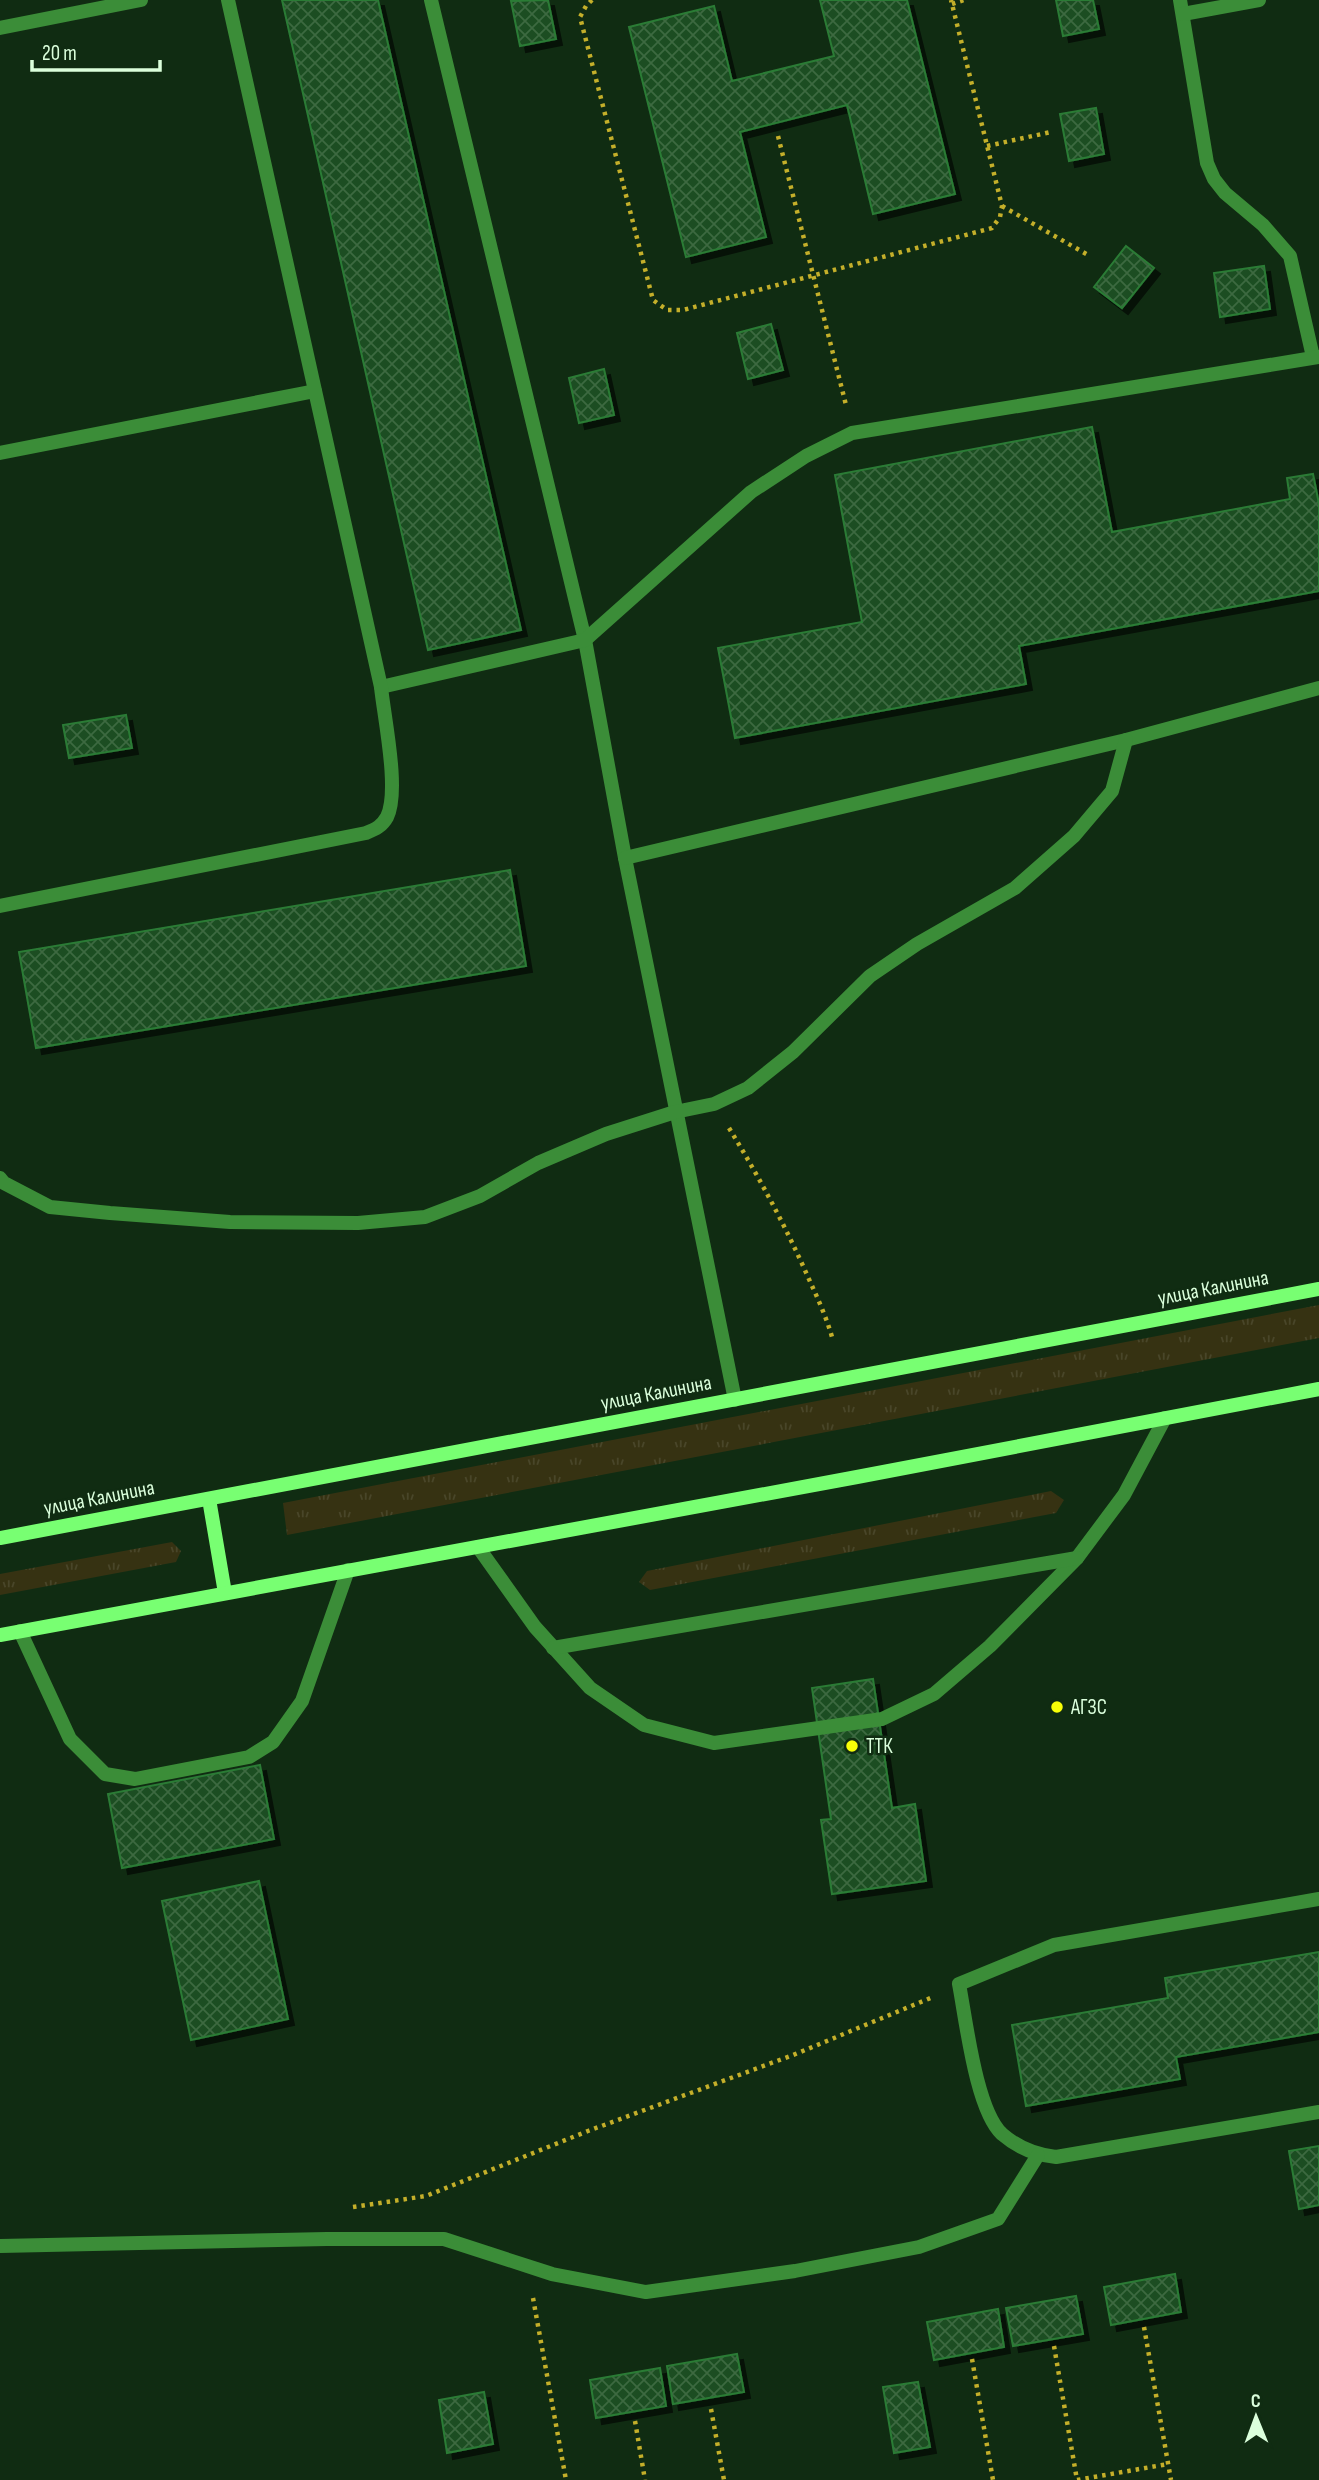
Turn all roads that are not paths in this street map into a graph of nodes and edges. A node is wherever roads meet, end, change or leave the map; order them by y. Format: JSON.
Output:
{"nodes":[{"id":1,"x":141,"y":0,"type":"edge"},
{"id":2,"x":228,"y":0,"type":"edge"},
{"id":3,"x":431,"y":0,"type":"edge"},
{"id":4,"x":1258,"y":0,"type":"edge"},
{"id":5,"x":1181,"y":7,"type":"edge"},
{"id":6,"x":0,"y":28,"type":"edge"},
{"id":7,"x":1316,"y":357,"type":"edge"},
{"id":8,"x":315,"y":391,"type":"junction"},
{"id":9,"x":0,"y":453,"type":"edge"},
{"id":10,"x":584,"y":640,"type":"junction"},
{"id":11,"x":380,"y":687,"type":"junction"},
{"id":12,"x":1319,"y":688,"type":"edge"},
{"id":13,"x":1126,"y":740,"type":"junction"},
{"id":14,"x":625,"y":858,"type":"junction"},
{"id":15,"x":0,"y":906,"type":"edge"},
{"id":16,"x":676,"y":1112,"type":"junction"},
{"id":17,"x":0,"y":1178,"type":"edge"},
{"id":18,"x":1319,"y":1289,"type":"edge"},
{"id":19,"x":1319,"y":1389,"type":"edge"},
{"id":20,"x":735,"y":1400,"type":"junction"},
{"id":21,"x":1165,"y":1418,"type":"junction"},
{"id":22,"x":209,"y":1499,"type":"junction"},
{"id":23,"x":0,"y":1538,"type":"edge"},
{"id":24,"x":478,"y":1547,"type":"junction"},
{"id":25,"x":1077,"y":1558,"type":"junction"},
{"id":26,"x":348,"y":1570,"type":"junction"},
{"id":27,"x":225,"y":1593,"type":"junction"},
{"id":28,"x":20,"y":1631,"type":"junction"},
{"id":29,"x":0,"y":1635,"type":"edge"},
{"id":30,"x":553,"y":1648,"type":"junction"},
{"id":31,"x":1319,"y":1899,"type":"edge"},
{"id":32,"x":1319,"y":2112,"type":"edge"},
{"id":33,"x":1038,"y":2155,"type":"junction"},
{"id":34,"x":0,"y":2246,"type":"edge"}],
"edges":[{"from":1,"to":6,"type":"lane"},
{"from":2,"to":8,"type":"lane"},
{"from":3,"to":10,"type":"lane"},
{"from":4,"to":5,"type":"lane"},
{"from":5,"to":7,"type":"lane"},
{"from":7,"to":10,"type":"lane"},
{"from":8,"to":9,"type":"lane"},
{"from":8,"to":11,"type":"lane"},
{"from":10,"to":11,"type":"lane"},
{"from":10,"to":14,"type":"lane"},
{"from":11,"to":15,"type":"lane"},
{"from":12,"to":13,"type":"lane"},
{"from":13,"to":14,"type":"lane"},
{"from":13,"to":16,"type":"lane"},
{"from":14,"to":16,"type":"lane"},
{"from":16,"to":17,"type":"lane"},
{"from":16,"to":20,"type":"lane"},
{"from":18,"to":20,"type":"main road","name":"улица Калинина"},
{"from":19,"to":21,"type":"main road"},
{"from":20,"to":22,"type":"main road","name":"улица Калинина"},
{"from":21,"to":24,"type":"main road"},
{"from":21,"to":25,"type":"lane"},
{"from":22,"to":23,"type":"main road","name":"улица Калинина"},
{"from":22,"to":27,"type":"main road"},
{"from":24,"to":26,"type":"main road"},
{"from":24,"to":30,"type":"lane"},
{"from":25,"to":30,"type":"lane"},
{"from":25,"to":30,"type":"lane"},
{"from":26,"to":27,"type":"main road"},
{"from":26,"to":28,"type":"lane"},
{"from":27,"to":28,"type":"main road"},
{"from":28,"to":29,"type":"main road"},
{"from":31,"to":33,"type":"lane"},
{"from":32,"to":33,"type":"lane"},
{"from":33,"to":34,"type":"lane"}]}
